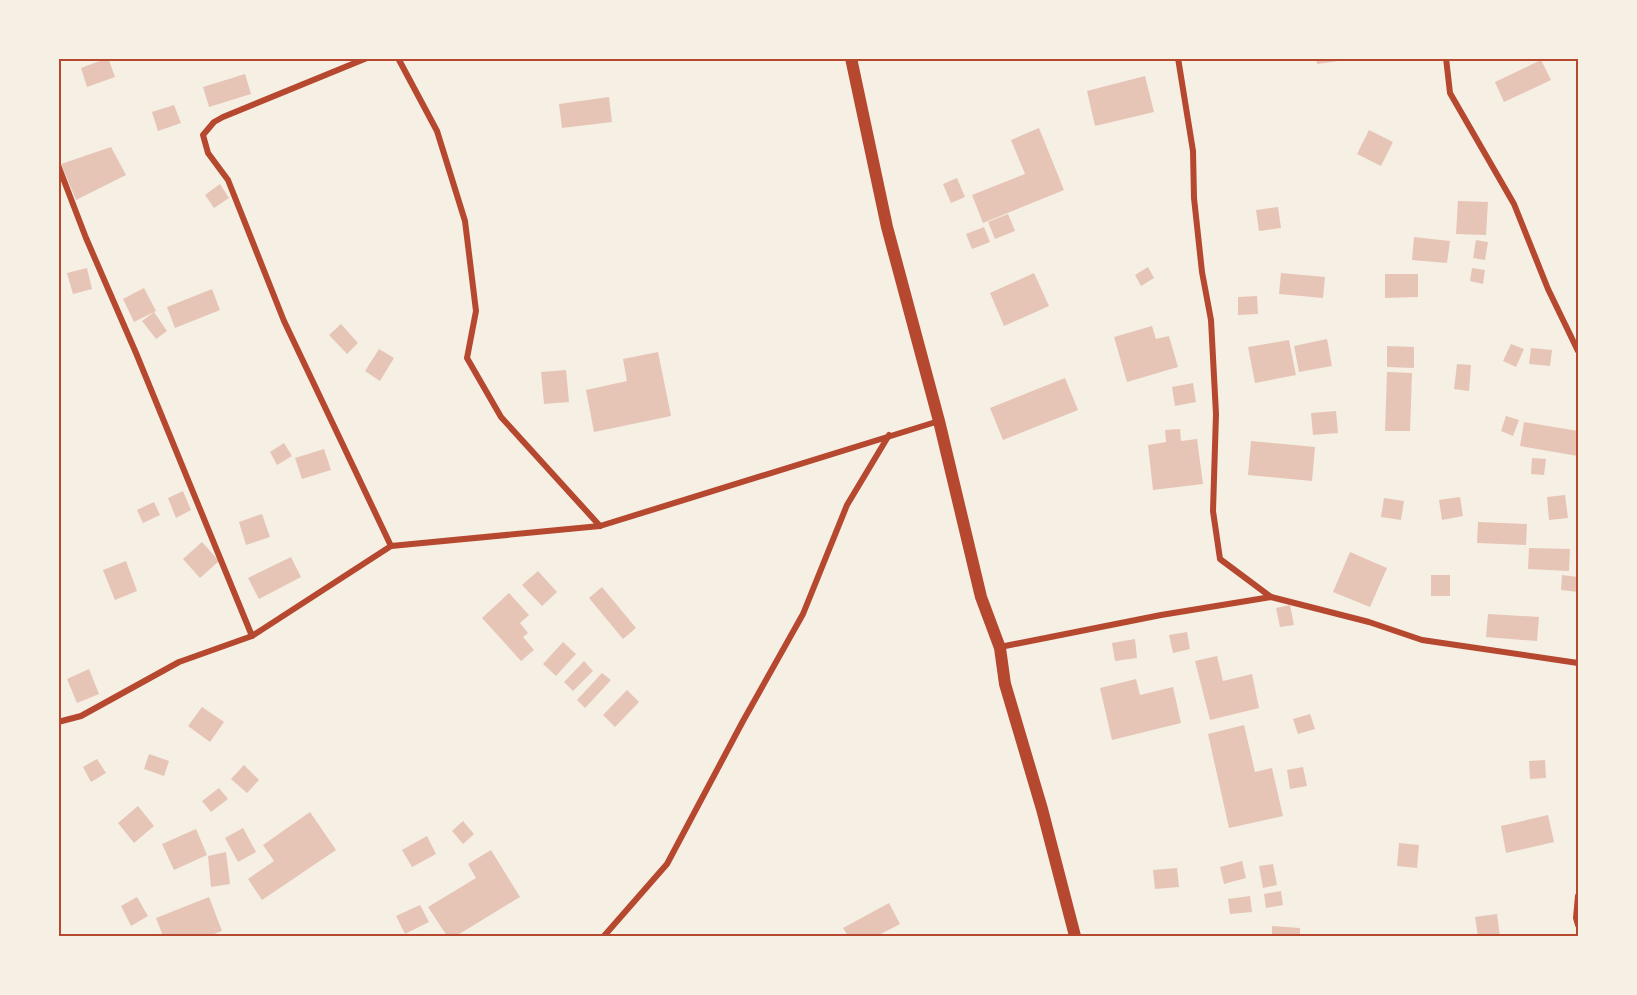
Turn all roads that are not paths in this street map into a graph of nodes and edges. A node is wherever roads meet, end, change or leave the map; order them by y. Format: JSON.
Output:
{"nodes":[{"id":1,"x":367,"y":58,"type":"edge"},
{"id":2,"x":398,"y":58,"type":"edge"},
{"id":3,"x":851,"y":58,"type":"edge"},
{"id":4,"x":1178,"y":58,"type":"edge"},
{"id":5,"x":1446,"y":58,"type":"edge"},
{"id":6,"x":58,"y":165,"type":"edge"},
{"id":7,"x":1578,"y":351,"type":"edge"},
{"id":8,"x":939,"y":421,"type":"junction"},
{"id":9,"x":890,"y":435,"type":"junction"},
{"id":10,"x":600,"y":526,"type":"junction"},
{"id":11,"x":391,"y":546,"type":"junction"},
{"id":12,"x":1271,"y":597,"type":"junction"},
{"id":13,"x":252,"y":636,"type":"junction"},
{"id":14,"x":1000,"y":648,"type":"junction"},
{"id":15,"x":1578,"y":663,"type":"edge"},
{"id":16,"x":58,"y":722,"type":"edge"},
{"id":17,"x":1578,"y":896,"type":"edge"},
{"id":18,"x":1578,"y":925,"type":"edge"},
{"id":19,"x":604,"y":936,"type":"edge"},
{"id":20,"x":1075,"y":936,"type":"edge"}],
"edges":[{"from":1,"to":11,"type":"street"},
{"from":2,"to":10,"type":"street"},
{"from":3,"to":8,"type":"main road"},
{"from":4,"to":12,"type":"street"},
{"from":5,"to":7,"type":"street"},
{"from":6,"to":13,"type":"street"},
{"from":8,"to":9,"type":"street"},
{"from":8,"to":14,"type":"main road"},
{"from":9,"to":10,"type":"street"},
{"from":9,"to":19,"type":"street"},
{"from":10,"to":11,"type":"street"},
{"from":11,"to":13,"type":"street"},
{"from":12,"to":14,"type":"street"},
{"from":12,"to":15,"type":"street"},
{"from":13,"to":16,"type":"street"},
{"from":14,"to":20,"type":"main road"},
{"from":17,"to":18,"type":"street"}]}
